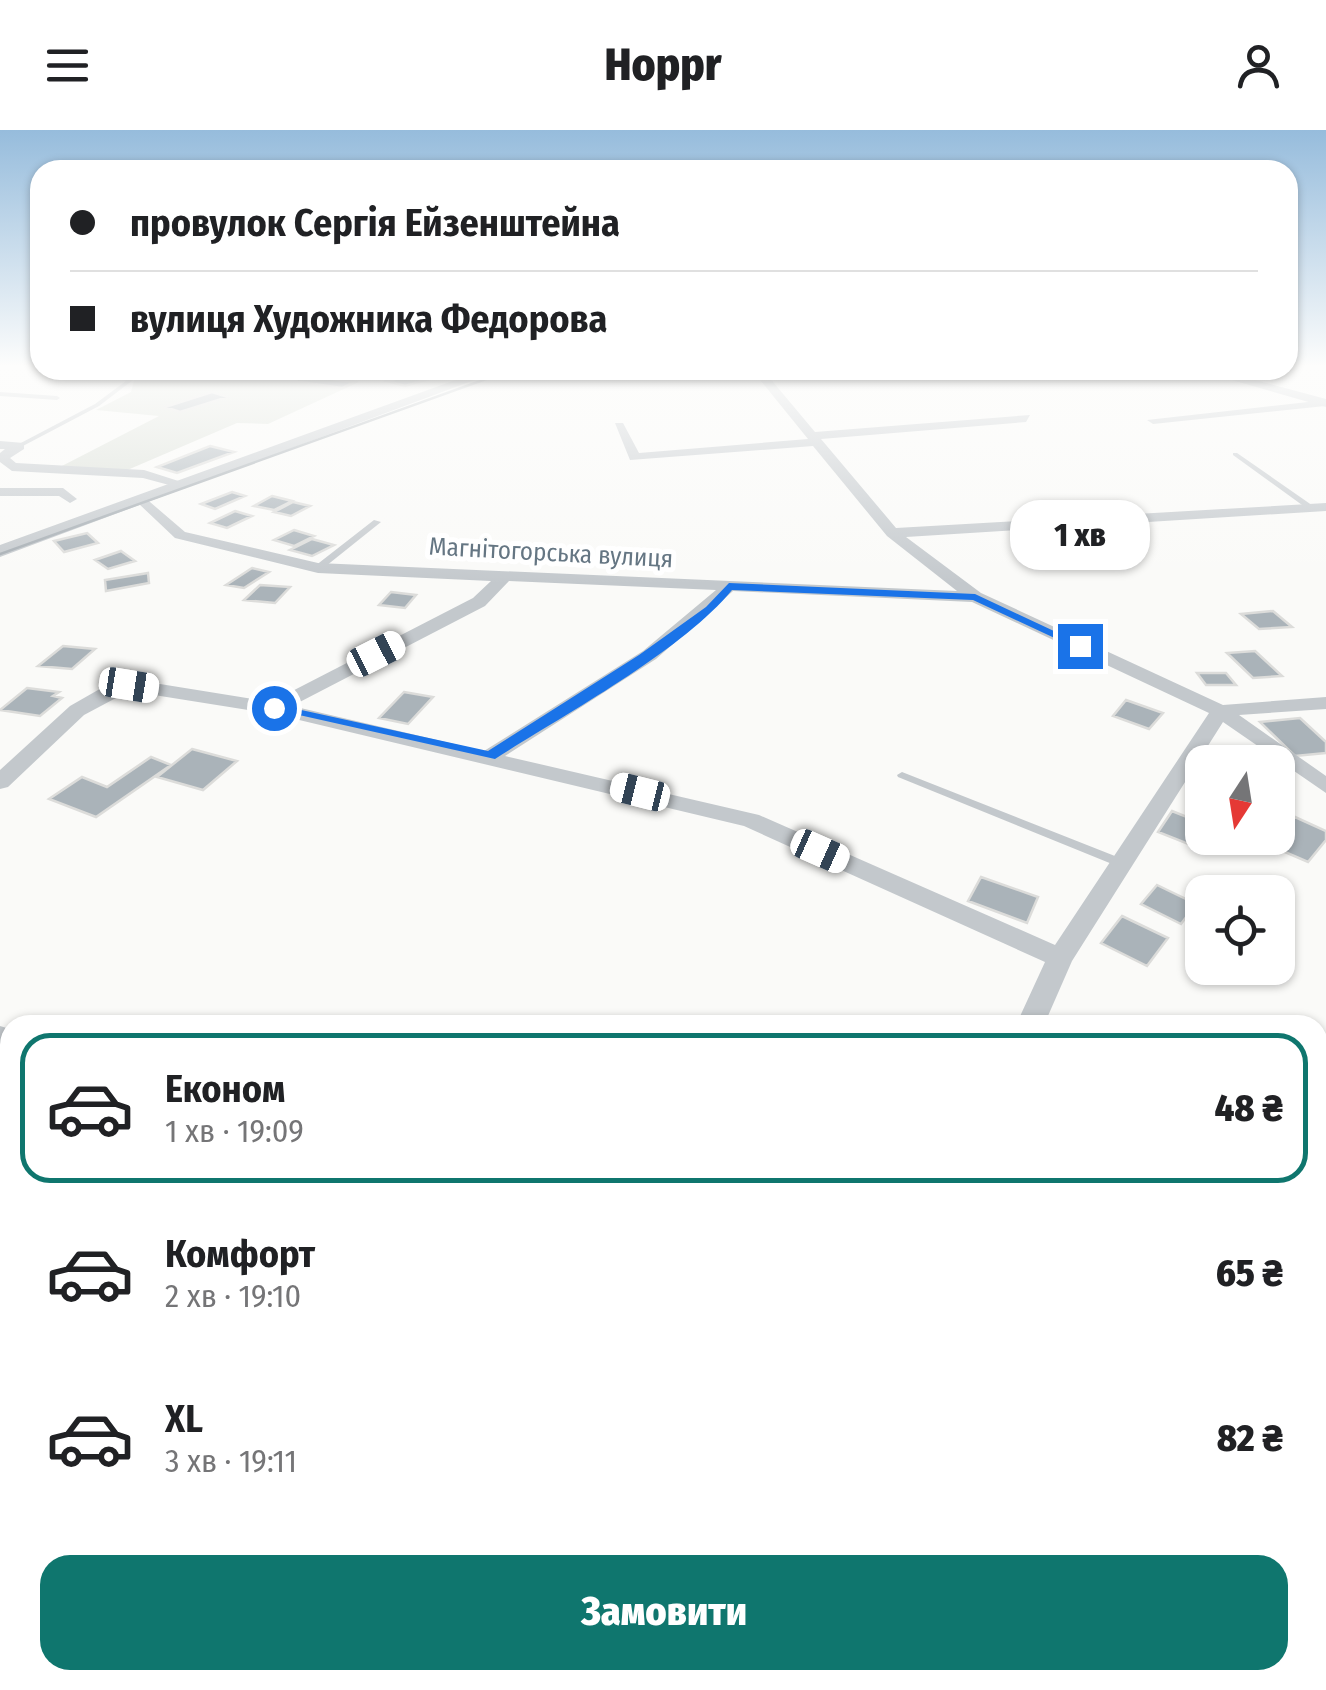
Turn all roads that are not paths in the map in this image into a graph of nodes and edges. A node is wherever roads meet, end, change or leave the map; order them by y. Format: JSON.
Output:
{"nodes":[{"id":1,"x":33,"y":439,"type":"edge"},
{"id":2,"x":311,"y":439,"type":"edge"},
{"id":3,"x":625,"y":439,"type":"edge"},
{"id":4,"x":814,"y":439,"type":"joint"},
{"id":5,"x":0,"y":444,"type":"edge"},
{"id":6,"x":19,"y":446,"type":"junction"},
{"id":7,"x":1235,"y":454,"type":"dead end"},
{"id":8,"x":184,"y":486,"type":"junction"},
{"id":9,"x":0,"y":492,"type":"edge"},
{"id":10,"x":70,"y":498,"type":"dead end"},
{"id":11,"x":143,"y":500,"type":"junction"},
{"id":12,"x":1319,"y":507,"type":"edge"},
{"id":13,"x":377,"y":522,"type":"dead end"},
{"id":14,"x":892,"y":533,"type":"junction"},
{"id":15,"x":0,"y":551,"type":"edge"},
{"id":16,"x":318,"y":568,"type":"junction"},
{"id":17,"x":505,"y":576,"type":"junction"},
{"id":18,"x":729,"y":586,"type":"junction"},
{"id":19,"x":975,"y":597,"type":"junction"},
{"id":20,"x":1326,"y":703,"type":"edge"},
{"id":21,"x":274,"y":708,"type":"junction"},
{"id":22,"x":1220,"y":710,"type":"junction"},
{"id":23,"x":490,"y":756,"type":"junction"},
{"id":24,"x":902,"y":774,"type":"dead end"},
{"id":25,"x":0,"y":782,"type":"edge"},
{"id":26,"x":1326,"y":786,"type":"edge"},
{"id":27,"x":1121,"y":864,"type":"junction"},
{"id":28,"x":1060,"y":958,"type":"junction"},
{"id":29,"x":1034,"y":1015,"type":"edge"}],
"edges":[{"from":1,"to":6,"type":"lane"},
{"from":2,"to":8,"type":"street"},
{"from":3,"to":4,"type":"street"},
{"from":4,"to":14,"type":"street"},
{"from":5,"to":6,"type":"street"},
{"from":6,"to":8,"type":"street"},
{"from":7,"to":12,"type":"lane"},
{"from":8,"to":11,"type":"street"},
{"from":9,"to":10,"type":"street"},
{"from":11,"to":15,"type":"street"},
{"from":11,"to":16,"type":"street","name":"Магнітогорська вулиця"},
{"from":12,"to":14,"type":"street"},
{"from":13,"to":16,"type":"lane"},
{"from":14,"to":19,"type":"street"},
{"from":16,"to":17,"type":"street","name":"Магнітогорська вулиця"},
{"from":17,"to":18,"type":"street","name":"Магнітогорська вулиця"},
{"from":17,"to":21,"type":"street"},
{"from":18,"to":19,"type":"street","name":"Магнітогорська вулиця"},
{"from":18,"to":23,"type":"street"},
{"from":19,"to":22,"type":"street"},
{"from":20,"to":22,"type":"street"},
{"from":21,"to":23,"type":"street"},
{"from":21,"to":25,"type":"street"},
{"from":22,"to":26,"type":"street"},
{"from":22,"to":27,"type":"street"},
{"from":23,"to":28,"type":"street"},
{"from":24,"to":27,"type":"lane"},
{"from":27,"to":28,"type":"street"},
{"from":28,"to":29,"type":"street"}]}
